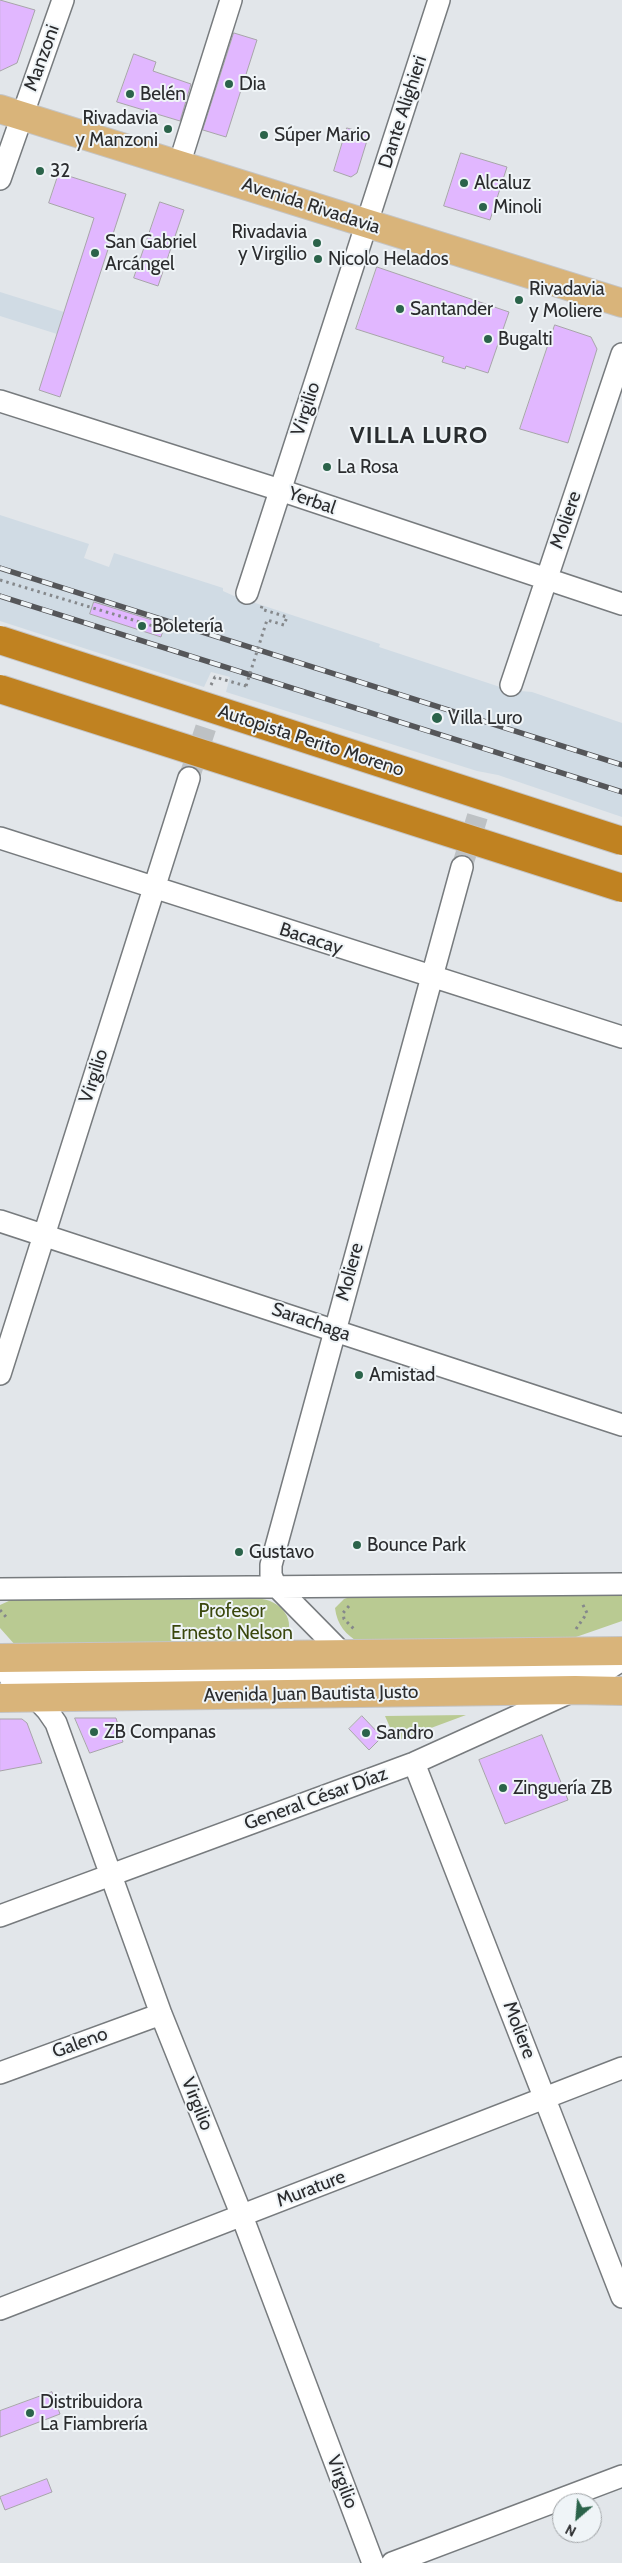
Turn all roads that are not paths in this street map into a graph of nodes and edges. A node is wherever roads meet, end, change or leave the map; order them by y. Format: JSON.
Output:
{"nodes":[{"id":1,"x":63,"y":0,"type":"edge"},
{"id":2,"x":231,"y":0,"type":"edge"},
{"id":3,"x":439,"y":0,"type":"edge"},
{"id":4,"x":11,"y":112,"type":"edge"},
{"id":5,"x":179,"y":165,"type":"junction"},
{"id":6,"x":0,"y":179,"type":"edge"},
{"id":7,"x":366,"y":224,"type":"junction"},
{"id":8,"x":622,"y":303,"type":"edge"},
{"id":9,"x":622,"y":354,"type":"edge"},
{"id":10,"x":0,"y":401,"type":"edge"},
{"id":11,"x":280,"y":490,"type":"junction"},
{"id":12,"x":546,"y":580,"type":"junction"},
{"id":13,"x":254,"y":601,"type":"road end"},
{"id":14,"x":622,"y":604,"type":"edge"},
{"id":15,"x":0,"y":640,"type":"edge"},
{"id":16,"x":511,"y":685,"type":"dead end"},
{"id":17,"x":0,"y":689,"type":"edge"},
{"id":18,"x":189,"y":778,"type":"tunnel mouth"},
{"id":19,"x":0,"y":838,"type":"edge"},
{"id":20,"x":622,"y":842,"type":"edge"},
{"id":21,"x":462,"y":866,"type":"tunnel mouth"},
{"id":22,"x":154,"y":888,"type":"junction"},
{"id":23,"x":622,"y":888,"type":"edge"},
{"id":24,"x":431,"y":978,"type":"junction"},
{"id":25,"x":622,"y":1037,"type":"edge"},
{"id":26,"x":0,"y":1221,"type":"edge"},
{"id":27,"x":44,"y":1235,"type":"junction"},
{"id":28,"x":334,"y":1329,"type":"junction"},
{"id":29,"x":0,"y":1374,"type":"edge"},
{"id":30,"x":622,"y":1425,"type":"edge"},
{"id":31,"x":622,"y":1584,"type":"edge"},
{"id":32,"x":275,"y":1585,"type":"junction"},
{"id":33,"x":0,"y":1589,"type":"edge"},
{"id":34,"x":350,"y":1643,"type":"junction"},
{"id":35,"x":622,"y":1651,"type":"edge"},
{"id":36,"x":0,"y":1659,"type":"edge"},
{"id":37,"x":622,"y":1660,"type":"edge"},
{"id":38,"x":612,"y":1673,"type":"edge"},
{"id":39,"x":14,"y":1688,"type":"edge"},
{"id":40,"x":574,"y":1690,"type":"junction"},
{"id":41,"x":622,"y":1691,"type":"edge"},
{"id":42,"x":414,"y":1763,"type":"junction"},
{"id":43,"x":110,"y":1876,"type":"junction"},
{"id":44,"x":0,"y":1916,"type":"edge"},
{"id":45,"x":161,"y":2014,"type":"junction"},
{"id":46,"x":622,"y":2068,"type":"edge"},
{"id":47,"x":0,"y":2073,"type":"edge"},
{"id":48,"x":545,"y":2097,"type":"junction"},
{"id":49,"x":242,"y":2216,"type":"junction"},
{"id":50,"x":622,"y":2297,"type":"edge"},
{"id":51,"x":0,"y":2309,"type":"edge"},
{"id":52,"x":622,"y":2476,"type":"edge"},
{"id":53,"x":373,"y":2563,"type":"edge"},
{"id":54,"x":392,"y":2563,"type":"edge"}],
"edges":[{"from":1,"to":4,"type":"street","name":"Manzoni"},
{"from":2,"to":5,"type":"street"},
{"from":3,"to":7,"type":"street","name":"Dante Alighieri"},
{"from":4,"to":5,"type":"main road","name":"Avenida Rivadavia"},
{"from":4,"to":6,"type":"street","name":"Manzoni"},
{"from":5,"to":7,"type":"main road","name":"Avenida Rivadavia"},
{"from":7,"to":8,"type":"main road","name":"Avenida Rivadavia"},
{"from":7,"to":11,"type":"street","name":"Virgilio"},
{"from":9,"to":12,"type":"street","name":"Moliere"},
{"from":10,"to":11,"type":"street","name":"Yerbal"},
{"from":11,"to":12,"type":"street","name":"Yerbal"},
{"from":11,"to":13,"type":"street","name":"Virgilio"},
{"from":12,"to":14,"type":"street","name":"Yerbal"},
{"from":12,"to":16,"type":"street","name":"Moliere"},
{"from":15,"to":20,"type":"highway","name":"Autopista Perito Moreno","bridge":true},
{"from":17,"to":23,"type":"highway","bridge":true},
{"from":18,"to":22,"type":"street","name":"Virgilio"},
{"from":19,"to":22,"type":"street","name":"Bacacay"},
{"from":21,"to":24,"type":"street","name":"Moliere"},
{"from":22,"to":24,"type":"street","name":"Bacacay"},
{"from":22,"to":27,"type":"street","name":"Virgilio"},
{"from":24,"to":25,"type":"street","name":"Bacacay"},
{"from":24,"to":28,"type":"street","name":"Moliere"},
{"from":26,"to":27,"type":"street","name":"Sarachaga"},
{"from":27,"to":28,"type":"street","name":"Sarachaga"},
{"from":27,"to":29,"type":"street","name":"Virgilio"},
{"from":28,"to":30,"type":"street","name":"Sarachaga"},
{"from":28,"to":32,"type":"street","name":"Moliere"},
{"from":31,"to":32,"type":"street"},
{"from":32,"to":33,"type":"street"},
{"from":32,"to":34,"type":"street"},
{"from":34,"to":35,"type":"main road","name":"Avenida Juan Bautista Justo"},
{"from":34,"to":36,"type":"main road","name":"Avenida Juan Bautista Justo"},
{"from":36,"to":39,"type":"street","name":"Virgilio"},
{"from":37,"to":38,"type":"street","name":"General César Díaz"},
{"from":38,"to":39,"type":"street"},
{"from":38,"to":40,"type":"street","name":"General César Díaz"},
{"from":39,"to":40,"type":"main road","name":"Avenida Juan Bautista Justo"},
{"from":39,"to":43,"type":"street","name":"Virgilio"},
{"from":40,"to":41,"type":"main road","name":"Avenida Juan Bautista Justo"},
{"from":40,"to":42,"type":"street","name":"General César Díaz"},
{"from":42,"to":43,"type":"street","name":"General César Díaz"},
{"from":42,"to":48,"type":"street","name":"Moliere"},
{"from":43,"to":44,"type":"street","name":"General César Díaz"},
{"from":43,"to":45,"type":"street","name":"Virgilio"},
{"from":45,"to":47,"type":"street","name":"Galeno"},
{"from":45,"to":49,"type":"street","name":"Virgilio"},
{"from":46,"to":48,"type":"street","name":"Murature"},
{"from":48,"to":49,"type":"street","name":"Murature"},
{"from":48,"to":50,"type":"street","name":"Moliere"},
{"from":49,"to":51,"type":"street","name":"Murature"},
{"from":49,"to":53,"type":"street","name":"Virgilio"},
{"from":52,"to":54,"type":"street"}]}
